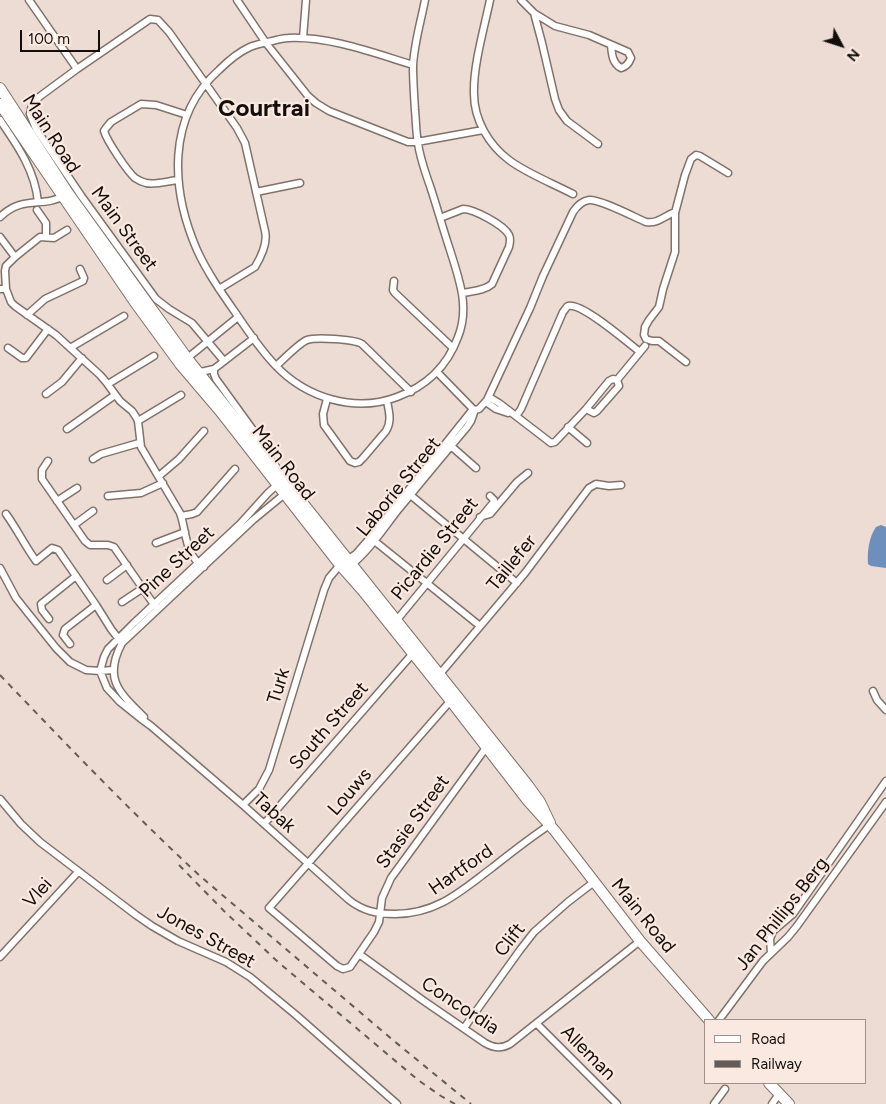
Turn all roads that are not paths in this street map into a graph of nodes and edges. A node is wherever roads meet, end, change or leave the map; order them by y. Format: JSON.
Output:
{"nodes":[{"id":1,"x":29,"y":0,"type":"edge"},
{"id":2,"x":237,"y":0,"type":"edge"},
{"id":3,"x":306,"y":0,"type":"edge"},
{"id":4,"x":425,"y":0,"type":"edge"},
{"id":5,"x":490,"y":0,"type":"edge"},
{"id":6,"x":521,"y":0,"type":"edge"},
{"id":7,"x":534,"y":12,"type":"junction"},
{"id":8,"x":303,"y":38,"type":"junction"},
{"id":9,"x":266,"y":43,"type":"junction"},
{"id":10,"x":611,"y":45,"type":"dead end"},
{"id":11,"x":413,"y":65,"type":"junction"},
{"id":12,"x":77,"y":69,"type":"junction"},
{"id":13,"x":206,"y":83,"type":"junction"},
{"id":14,"x":0,"y":88,"type":"edge"},
{"id":15,"x":0,"y":104,"type":"edge"},
{"id":16,"x":187,"y":115,"type":"junction"},
{"id":17,"x":0,"y":120,"type":"edge"},
{"id":18,"x":484,"y":130,"type":"junction"},
{"id":19,"x":417,"y":142,"type":"junction"},
{"id":20,"x":598,"y":144,"type":"dead end"},
{"id":21,"x":728,"y":173,"type":"dead end"},
{"id":22,"x":178,"y":180,"type":"junction"},
{"id":23,"x":300,"y":183,"type":"dead end"},
{"id":24,"x":256,"y":192,"type":"junction"},
{"id":25,"x":573,"y":194,"type":"dead end"},
{"id":26,"x":66,"y":195,"type":"junction"},
{"id":27,"x":38,"y":202,"type":"junction"},
{"id":28,"x":37,"y":210,"type":"dead end"},
{"id":29,"x":676,"y":212,"type":"junction"},
{"id":30,"x":0,"y":217,"type":"edge"},
{"id":31,"x":440,"y":218,"type":"junction"},
{"id":32,"x":67,"y":230,"type":"dead end"},
{"id":33,"x":0,"y":237,"type":"edge"},
{"id":34,"x":46,"y":237,"type":"junction"},
{"id":35,"x":16,"y":257,"type":"junction"},
{"id":36,"x":80,"y":268,"type":"dead end"},
{"id":37,"x":394,"y":281,"type":"dead end"},
{"id":38,"x":3,"y":289,"type":"edge"},
{"id":39,"x":219,"y":290,"type":"junction"},
{"id":40,"x":463,"y":293,"type":"junction"},
{"id":41,"x":27,"y":315,"type":"junction"},
{"id":42,"x":124,"y":316,"type":"dead end"},
{"id":43,"x":238,"y":317,"type":"junction"},
{"id":44,"x":48,"y":329,"type":"junction"},
{"id":45,"x":254,"y":338,"type":"junction"},
{"id":46,"x":208,"y":340,"type":"junction"},
{"id":47,"x":645,"y":346,"type":"dead end"},
{"id":48,"x":8,"y":348,"type":"dead end"},
{"id":49,"x":70,"y":348,"type":"junction"},
{"id":50,"x":453,"y":348,"type":"junction"},
{"id":51,"x":640,"y":352,"type":"junction"},
{"id":52,"x":154,"y":356,"type":"dead end"},
{"id":53,"x":82,"y":358,"type":"junction"},
{"id":54,"x":183,"y":361,"type":"junction"},
{"id":55,"x":224,"y":361,"type":"junction"},
{"id":56,"x":686,"y":362,"type":"dead end"},
{"id":57,"x":276,"y":366,"type":"junction"},
{"id":58,"x":214,"y":368,"type":"junction"},
{"id":59,"x":437,"y":372,"type":"junction"},
{"id":60,"x":195,"y":374,"type":"junction"},
{"id":61,"x":617,"y":380,"type":"junction"},
{"id":62,"x":108,"y":384,"type":"junction"},
{"id":63,"x":411,"y":392,"type":"junction"},
{"id":64,"x":46,"y":394,"type":"dead end"},
{"id":65,"x":115,"y":395,"type":"junction"},
{"id":66,"x":180,"y":395,"type":"dead end"},
{"id":67,"x":327,"y":399,"type":"junction"},
{"id":68,"x":487,"y":400,"type":"junction"},
{"id":69,"x":387,"y":401,"type":"junction"},
{"id":70,"x":474,"y":409,"type":"junction"},
{"id":71,"x":586,"y":409,"type":"junction"},
{"id":72,"x":516,"y":416,"type":"junction"},
{"id":73,"x":138,"y":421,"type":"junction"},
{"id":74,"x":568,"y":427,"type":"junction"},
{"id":75,"x":68,"y":429,"type":"dead end"},
{"id":76,"x":204,"y":431,"type":"dead end"},
{"id":77,"x":587,"y":442,"type":"dead end"},
{"id":78,"x":140,"y":443,"type":"junction"},
{"id":79,"x":447,"y":447,"type":"junction"},
{"id":80,"x":93,"y":459,"type":"dead end"},
{"id":81,"x":48,"y":461,"type":"dead end"},
{"id":82,"x":270,"y":463,"type":"junction"},
{"id":83,"x":476,"y":468,"type":"dead end"},
{"id":84,"x":235,"y":469,"type":"dead end"},
{"id":85,"x":528,"y":473,"type":"dead end"},
{"id":86,"x":158,"y":476,"type":"junction"},
{"id":87,"x":280,"y":482,"type":"junction"},
{"id":88,"x":162,"y":483,"type":"junction"},
{"id":89,"x":620,"y":485,"type":"dead end"},
{"id":90,"x":77,"y":488,"type":"dead end"},
{"id":91,"x":287,"y":491,"type":"junction"},
{"id":92,"x":408,"y":494,"type":"junction"},
{"id":93,"x":108,"y":496,"type":"dead end"},
{"id":94,"x":490,"y":496,"type":"dead end"},
{"id":95,"x":57,"y":501,"type":"junction"},
{"id":96,"x":93,"y":511,"type":"dead end"},
{"id":97,"x":6,"y":514,"type":"dead end"},
{"id":98,"x":181,"y":516,"type":"junction"},
{"id":99,"x":480,"y":517,"type":"junction"},
{"id":100,"x":74,"y":525,"type":"junction"},
{"id":101,"x":185,"y":532,"type":"junction"},
{"id":102,"x":463,"y":538,"type":"junction"},
{"id":103,"x":372,"y":539,"type":"junction"},
{"id":104,"x":156,"y":543,"type":"dead end"},
{"id":105,"x":127,"y":565,"type":"junction"},
{"id":106,"x":201,"y":565,"type":"junction"},
{"id":107,"x":344,"y":566,"type":"junction"},
{"id":108,"x":0,"y":568,"type":"edge"},
{"id":109,"x":76,"y":576,"type":"junction"},
{"id":110,"x":107,"y":580,"type":"dead end"},
{"id":111,"x":517,"y":583,"type":"junction"},
{"id":112,"x":426,"y":584,"type":"junction"},
{"id":113,"x":143,"y":588,"type":"junction"},
{"id":114,"x":122,"y":602,"type":"dead end"},
{"id":115,"x":96,"y":605,"type":"junction"},
{"id":116,"x":156,"y":607,"type":"junction"},
{"id":117,"x":49,"y":619,"type":"dead end"},
{"id":118,"x":396,"y":621,"type":"junction"},
{"id":119,"x":480,"y":626,"type":"junction"},
{"id":120,"x":120,"y":641,"type":"junction"},
{"id":121,"x":70,"y":644,"type":"dead end"},
{"id":122,"x":415,"y":651,"type":"junction"},
{"id":123,"x":113,"y":670,"type":"junction"},
{"id":124,"x":100,"y":671,"type":"junction"},
{"id":125,"x":437,"y":678,"type":"junction"},
{"id":126,"x":873,"y":691,"type":"dead end"},
{"id":127,"x":453,"y":698,"type":"junction"},
{"id":128,"x":886,"y":710,"type":"edge"},
{"id":129,"x":151,"y":726,"type":"junction"},
{"id":130,"x":489,"y":744,"type":"junction"},
{"id":131,"x":886,"y":781,"type":"edge"},
{"id":132,"x":0,"y":799,"type":"edge"},
{"id":133,"x":886,"y":802,"type":"edge"},
{"id":134,"x":243,"y":805,"type":"junction"},
{"id":135,"x":264,"y":824,"type":"junction"},
{"id":136,"x":551,"y":827,"type":"junction"},
{"id":137,"x":308,"y":863,"type":"junction"},
{"id":138,"x":78,"y":872,"type":"junction"},
{"id":139,"x":594,"y":882,"type":"junction"},
{"id":140,"x":269,"y":908,"type":"joint"},
{"id":141,"x":381,"y":914,"type":"junction"},
{"id":142,"x":640,"y":941,"type":"junction"},
{"id":143,"x":771,"y":953,"type":"junction"},
{"id":144,"x":359,"y":954,"type":"junction"},
{"id":145,"x":0,"y":957,"type":"edge"},
{"id":146,"x":708,"y":1019,"type":"edge"},
{"id":147,"x":720,"y":1019,"type":"edge"},
{"id":148,"x":537,"y":1024,"type":"junction"},
{"id":149,"x":464,"y":1028,"type":"junction"},
{"id":150,"x":770,"y":1084,"type":"edge"},
{"id":151,"x":725,"y":1089,"type":"dead end"},
{"id":152,"x":779,"y":1094,"type":"junction"},
{"id":153,"x":397,"y":1104,"type":"edge"},
{"id":154,"x":617,"y":1104,"type":"edge"},
{"id":155,"x":714,"y":1104,"type":"edge"},
{"id":156,"x":772,"y":1104,"type":"edge"},
{"id":157,"x":789,"y":1104,"type":"edge"}],
"edges":[{"from":1,"to":12,"type":"street"},
{"from":2,"to":9,"type":"street"},
{"from":3,"to":8,"type":"street"},
{"from":4,"to":11,"type":"street"},
{"from":5,"to":18,"type":"street"},
{"from":6,"to":7,"type":"street"},
{"from":7,"to":10,"type":"street"},
{"from":7,"to":20,"type":"street"},
{"from":8,"to":9,"type":"street"},
{"from":8,"to":11,"type":"street"},
{"from":9,"to":13,"type":"street"},
{"from":9,"to":19,"type":"street"},
{"from":11,"to":19,"type":"street"},
{"from":12,"to":13,"type":"street"},
{"from":12,"to":46,"type":"street","name":"Main Street"},
{"from":13,"to":16,"type":"street"},
{"from":13,"to":24,"type":"street"},
{"from":14,"to":26,"type":"main road","name":"Main Road"},
{"from":15,"to":26,"type":"main road","name":"Main Road"},
{"from":16,"to":22,"type":"street"},
{"from":16,"to":22,"type":"street"},
{"from":17,"to":27,"type":"street"},
{"from":18,"to":19,"type":"street"},
{"from":18,"to":25,"type":"street"},
{"from":19,"to":31,"type":"street"},
{"from":21,"to":29,"type":"street"},
{"from":22,"to":39,"type":"street"},
{"from":23,"to":24,"type":"street"},
{"from":24,"to":39,"type":"street"},
{"from":26,"to":27,"type":"street"},
{"from":26,"to":54,"type":"main road","name":"Main Road"},
{"from":27,"to":30,"type":"street"},
{"from":28,"to":34,"type":"street"},
{"from":29,"to":56,"type":"street"},
{"from":29,"to":68,"type":"street","name":"Laborie Street"},
{"from":31,"to":40,"type":"street"},
{"from":31,"to":40,"type":"street"},
{"from":32,"to":34,"type":"street"},
{"from":33,"to":35,"type":"street"},
{"from":34,"to":35,"type":"street"},
{"from":35,"to":38,"type":"street"},
{"from":36,"to":41,"type":"street"},
{"from":37,"to":50,"type":"street"},
{"from":38,"to":41,"type":"street"},
{"from":39,"to":43,"type":"street"},
{"from":40,"to":50,"type":"street"},
{"from":41,"to":44,"type":"street"},
{"from":42,"to":49,"type":"street"},
{"from":43,"to":45,"type":"street"},
{"from":43,"to":46,"type":"street"},
{"from":44,"to":48,"type":"street"},
{"from":44,"to":49,"type":"street"},
{"from":45,"to":55,"type":"street"},
{"from":45,"to":57,"type":"street"},
{"from":46,"to":54,"type":"street"},
{"from":46,"to":55,"type":"street","name":"Main Street"},
{"from":47,"to":51,"type":"street"},
{"from":49,"to":53,"type":"street"},
{"from":50,"to":59,"type":"street"},
{"from":51,"to":61,"type":"street"},
{"from":51,"to":72,"type":"street"},
{"from":52,"to":62,"type":"street"},
{"from":53,"to":62,"type":"street"},
{"from":53,"to":64,"type":"street"},
{"from":54,"to":60,"type":"main road","name":"Main Road"},
{"from":55,"to":58,"type":"street"},
{"from":57,"to":63,"type":"street"},
{"from":57,"to":67,"type":"street"},
{"from":58,"to":60,"type":"street"},
{"from":58,"to":82,"type":"street","name":"Main Road"},
{"from":59,"to":63,"type":"street"},
{"from":59,"to":70,"type":"street"},
{"from":60,"to":82,"type":"main road","name":"Main Road"},
{"from":60,"to":87,"type":"main road","name":"Main Road"},
{"from":61,"to":71,"type":"street"},
{"from":61,"to":71,"type":"street"},
{"from":62,"to":65,"type":"street"},
{"from":63,"to":69,"type":"street"},
{"from":65,"to":73,"type":"street"},
{"from":65,"to":75,"type":"street"},
{"from":66,"to":73,"type":"street"},
{"from":67,"to":69,"type":"street"},
{"from":67,"to":69,"type":"street"},
{"from":68,"to":70,"type":"street","name":"Laborie Street"},
{"from":68,"to":72,"type":"street"},
{"from":70,"to":79,"type":"street","name":"Laborie Street"},
{"from":71,"to":74,"type":"street"},
{"from":72,"to":74,"type":"street"},
{"from":73,"to":78,"type":"street"},
{"from":74,"to":77,"type":"street"},
{"from":76,"to":86,"type":"street"},
{"from":78,"to":80,"type":"street"},
{"from":78,"to":86,"type":"street"},
{"from":79,"to":83,"type":"street"},
{"from":79,"to":92,"type":"street","name":"Laborie Street"},
{"from":81,"to":95,"type":"street"},
{"from":82,"to":87,"type":"main road","name":"Main Road"},
{"from":84,"to":98,"type":"street"},
{"from":85,"to":99,"type":"street"},
{"from":86,"to":88,"type":"street"},
{"from":87,"to":91,"type":"main road","name":"Main Road"},
{"from":87,"to":106,"type":"street","name":"Pine Street"},
{"from":88,"to":93,"type":"street"},
{"from":88,"to":98,"type":"street"},
{"from":89,"to":111,"type":"street","name":"Taillefer"},
{"from":90,"to":95,"type":"street"},
{"from":91,"to":106,"type":"street","name":"Pine Street"},
{"from":91,"to":107,"type":"main road","name":"Main Road"},
{"from":92,"to":102,"type":"street"},
{"from":92,"to":103,"type":"street","name":"Laborie Street"},
{"from":94,"to":99,"type":"street","name":"Picardie Street"},
{"from":95,"to":100,"type":"street"},
{"from":96,"to":100,"type":"street"},
{"from":97,"to":109,"type":"street"},
{"from":98,"to":101,"type":"street"},
{"from":99,"to":102,"type":"street","name":"Picardie Street"},
{"from":100,"to":105,"type":"street"},
{"from":101,"to":104,"type":"street"},
{"from":101,"to":106,"type":"street"},
{"from":102,"to":111,"type":"street"},
{"from":102,"to":112,"type":"street","name":"Picardie Street"},
{"from":103,"to":107,"type":"street","name":"Laborie Street"},
{"from":103,"to":112,"type":"street"},
{"from":105,"to":110,"type":"street"},
{"from":105,"to":113,"type":"street"},
{"from":106,"to":116,"type":"street","name":"Pine Street"},
{"from":107,"to":118,"type":"main road","name":"Main Road"},
{"from":107,"to":122,"type":"main road","name":"Main Road"},
{"from":107,"to":134,"type":"street","name":"Turk"},
{"from":108,"to":124,"type":"street"},
{"from":109,"to":115,"type":"street"},
{"from":109,"to":117,"type":"street"},
{"from":111,"to":119,"type":"street","name":"Taillefer"},
{"from":112,"to":118,"type":"street","name":"Picardie Street"},
{"from":112,"to":119,"type":"street"},
{"from":113,"to":114,"type":"street"},
{"from":113,"to":116,"type":"street"},
{"from":115,"to":120,"type":"street"},
{"from":115,"to":121,"type":"street"},
{"from":116,"to":120,"type":"street","name":"Pine Street"},
{"from":118,"to":122,"type":"main road","name":"Main Road"},
{"from":119,"to":125,"type":"street","name":"Taillefer"},
{"from":120,"to":123,"type":"street","name":"Pine Street"},
{"from":120,"to":124,"type":"street","name":"Pine Street"},
{"from":122,"to":125,"type":"main road","name":"Main Road"},
{"from":122,"to":135,"type":"street","name":"South Street"},
{"from":123,"to":124,"type":"street"},
{"from":123,"to":129,"type":"street","name":"Tabak"},
{"from":124,"to":129,"type":"street","name":"Tabak"},
{"from":125,"to":127,"type":"main road","name":"Main Road"},
{"from":126,"to":128,"type":"street"},
{"from":127,"to":130,"type":"main road","name":"Main Road"},
{"from":127,"to":137,"type":"street","name":"Louws"},
{"from":129,"to":134,"type":"street","name":"Tabak"},
{"from":130,"to":136,"type":"main road","name":"Main Road"},
{"from":130,"to":141,"type":"street","name":"Stasie Street"},
{"from":131,"to":143,"type":"street"},
{"from":132,"to":138,"type":"street","name":"Jones Street"},
{"from":133,"to":143,"type":"street","name":"Jan Phillips Berg"},
{"from":134,"to":135,"type":"street","name":"Tabak"},
{"from":135,"to":137,"type":"street","name":"Tabak"},
{"from":136,"to":139,"type":"main road","name":"Main Road"},
{"from":136,"to":141,"type":"street","name":"Hartford"},
{"from":137,"to":140,"type":"street","name":"Louws"},
{"from":137,"to":141,"type":"street","name":"Tabak"},
{"from":138,"to":145,"type":"street","name":"Vlei"},
{"from":138,"to":153,"type":"street","name":"Jones Street"},
{"from":139,"to":142,"type":"main road","name":"Main Road"},
{"from":139,"to":149,"type":"street","name":"Clift"},
{"from":140,"to":144,"type":"street","name":"Stasie Street"},
{"from":141,"to":144,"type":"street","name":"Stasie Street"},
{"from":142,"to":146,"type":"main road","name":"Main Road"},
{"from":142,"to":148,"type":"street","name":"Concordia"},
{"from":143,"to":147,"type":"street","name":"Jan Phillips Berg"},
{"from":144,"to":149,"type":"street","name":"Concordia"},
{"from":148,"to":149,"type":"street","name":"Concordia"},
{"from":148,"to":154,"type":"street","name":"Alleman"},
{"from":150,"to":152,"type":"main road"},
{"from":151,"to":155,"type":"street"},
{"from":152,"to":156,"type":"street"},
{"from":152,"to":157,"type":"main road"}]}
